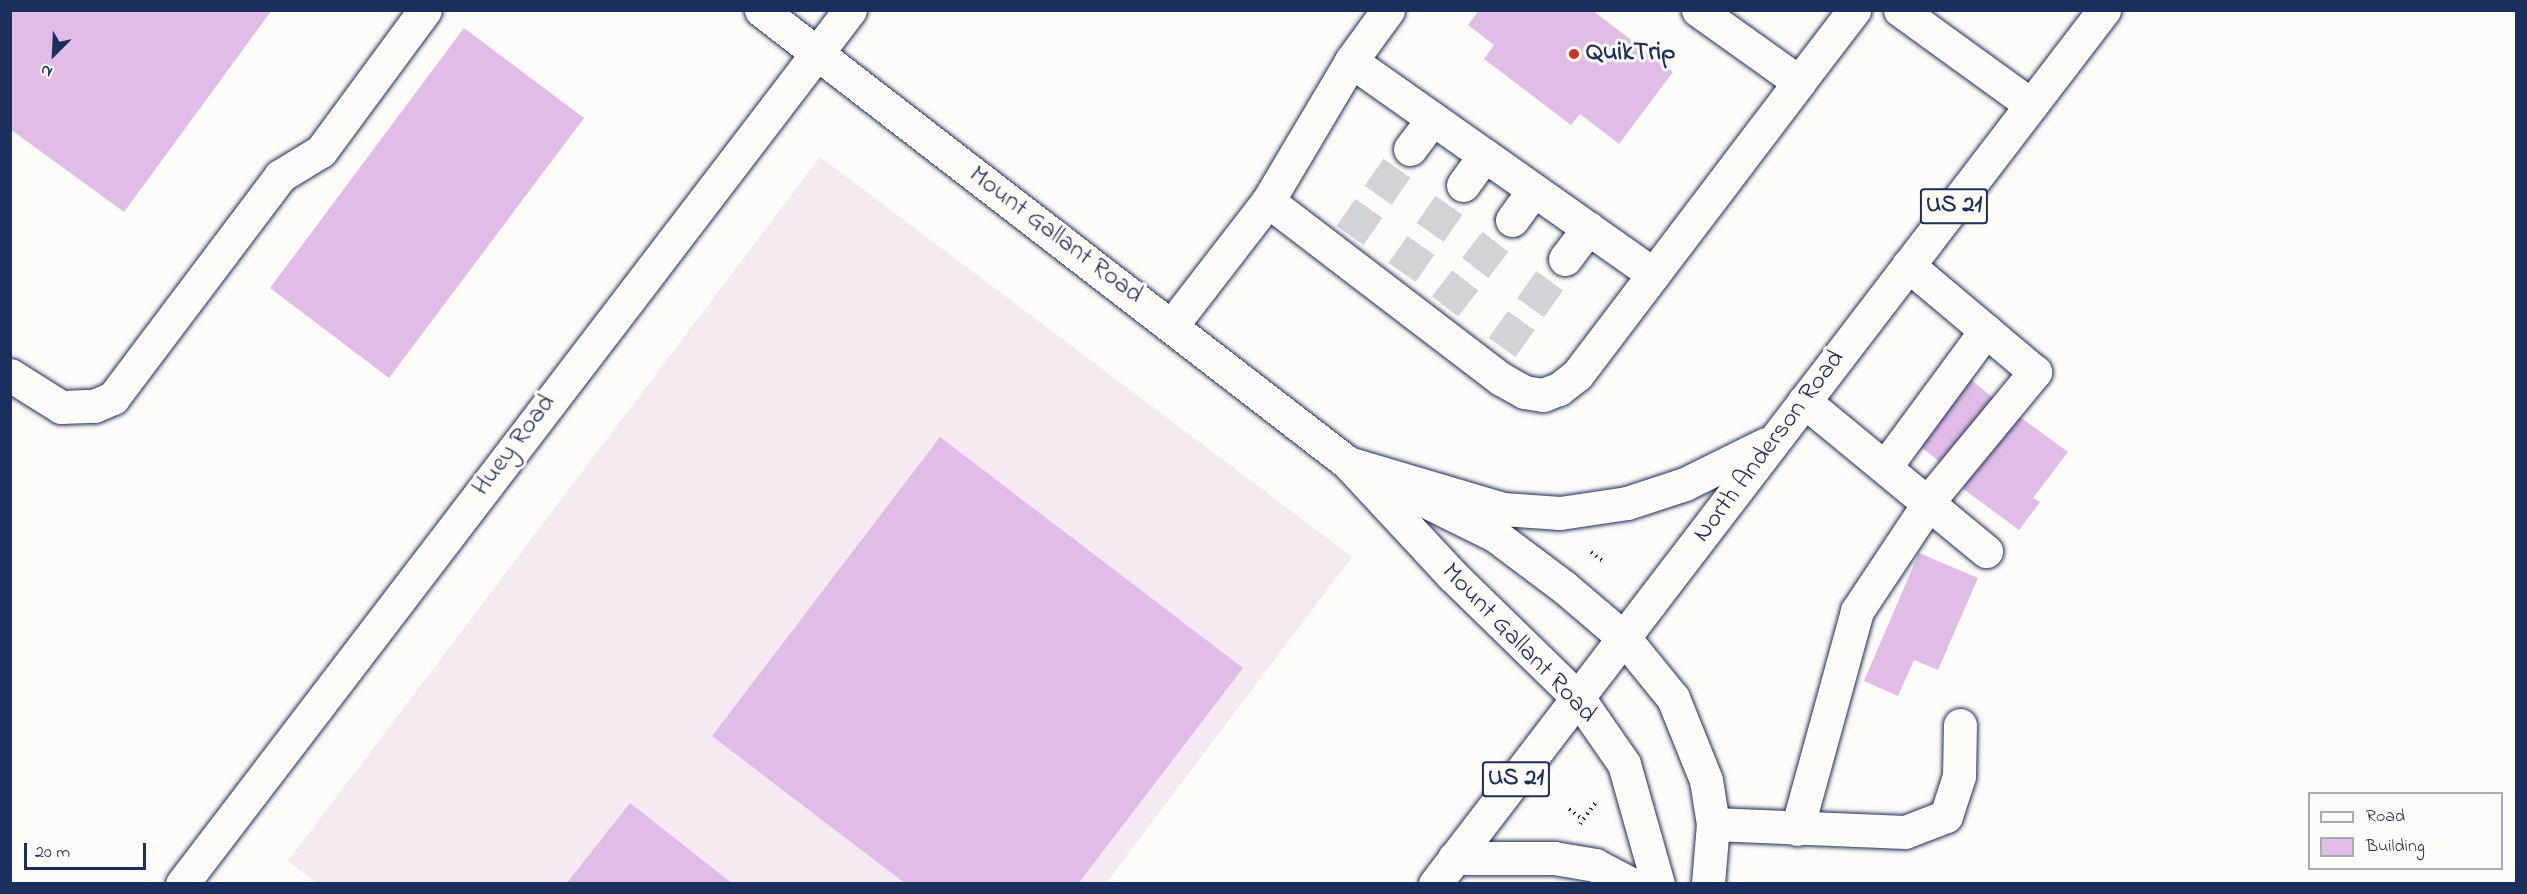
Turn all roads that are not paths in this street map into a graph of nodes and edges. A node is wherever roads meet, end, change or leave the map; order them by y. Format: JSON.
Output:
{"nodes":[{"id":1,"x":425,"y":10,"type":"edge"},
{"id":2,"x":761,"y":10,"type":"edge"},
{"id":3,"x":850,"y":10,"type":"edge"},
{"id":4,"x":1388,"y":10,"type":"edge"},
{"id":5,"x":1698,"y":10,"type":"edge"},
{"id":6,"x":1854,"y":10,"type":"edge"},
{"id":7,"x":1900,"y":10,"type":"edge"},
{"id":8,"x":2104,"y":10,"type":"edge"},
{"id":9,"x":813,"y":54,"type":"junction"},
{"id":10,"x":1351,"y":60,"type":"junction"},
{"id":11,"x":1799,"y":82,"type":"junction"},
{"id":12,"x":2031,"y":105,"type":"junction"},
{"id":13,"x":1433,"y":119,"type":"junction"},
{"id":14,"x":1410,"y":149,"type":"tunnel mouth"},
{"id":15,"x":1485,"y":155,"type":"junction"},
{"id":16,"x":1463,"y":185,"type":"tunnel mouth"},
{"id":17,"x":1534,"y":190,"type":"junction"},
{"id":18,"x":1268,"y":201,"type":"junction"},
{"id":19,"x":1512,"y":220,"type":"tunnel mouth"},
{"id":20,"x":1588,"y":228,"type":"junction"},
{"id":21,"x":1565,"y":259,"type":"tunnel mouth"},
{"id":22,"x":1908,"y":265,"type":"junction"},
{"id":23,"x":1653,"y":274,"type":"junction"},
{"id":24,"x":1172,"y":325,"type":"junction"},
{"id":25,"x":1986,"y":330,"type":"junction"},
{"id":26,"x":10,"y":375,"type":"edge"},
{"id":27,"x":1804,"y":401,"type":"junction"},
{"id":28,"x":1773,"y":441,"type":"junction"},
{"id":29,"x":1348,"y":463,"type":"junction"},
{"id":30,"x":1885,"y":467,"type":"junction"},
{"id":31,"x":1929,"y":503,"type":"junction"},
{"id":32,"x":1986,"y":551,"type":"dead end"},
{"id":33,"x":1625,"y":639,"type":"junction"},
{"id":34,"x":1579,"y":699,"type":"junction"},
{"id":35,"x":1960,"y":725,"type":"dead end"},
{"id":36,"x":1713,"y":824,"type":"junction"},
{"id":37,"x":1797,"y":829,"type":"junction"},
{"id":38,"x":1444,"y":871,"type":"edge"},
{"id":39,"x":182,"y":884,"type":"edge"},
{"id":40,"x":1631,"y":884,"type":"edge"},
{"id":41,"x":1658,"y":884,"type":"edge"},
{"id":42,"x":1708,"y":884,"type":"edge"}],
"edges":[{"from":1,"to":26,"type":"street"},
{"from":2,"to":9,"type":"street","name":"Mount Gallant Road"},
{"from":3,"to":9,"type":"street","name":"Huey Road"},
{"from":4,"to":10,"type":"street"},
{"from":5,"to":11,"type":"street"},
{"from":6,"to":11,"type":"street"},
{"from":7,"to":12,"type":"street"},
{"from":8,"to":12,"type":"street","name":"North Anderson Road","number":"US 21"},
{"from":9,"to":24,"type":"street","name":"Mount Gallant Road"},
{"from":9,"to":39,"type":"street","name":"Huey Road"},
{"from":10,"to":13,"type":"street"},
{"from":10,"to":18,"type":"street"},
{"from":11,"to":23,"type":"street"},
{"from":12,"to":22,"type":"street","name":"North Anderson Road","number":"US 21"},
{"from":13,"to":14,"type":"street"},
{"from":13,"to":15,"type":"street"},
{"from":15,"to":16,"type":"street"},
{"from":15,"to":17,"type":"street"},
{"from":17,"to":19,"type":"street"},
{"from":17,"to":20,"type":"street"},
{"from":18,"to":23,"type":"street"},
{"from":18,"to":24,"type":"street"},
{"from":20,"to":21,"type":"street"},
{"from":20,"to":23,"type":"street"},
{"from":22,"to":25,"type":"street"},
{"from":22,"to":27,"type":"street","name":"North Anderson Road","number":"US 21"},
{"from":24,"to":29,"type":"street","name":"Mount Gallant Road"},
{"from":25,"to":30,"type":"street"},
{"from":25,"to":31,"type":"street"},
{"from":27,"to":28,"type":"street","name":"North Anderson Road","number":"US 21"},
{"from":27,"to":30,"type":"street"},
{"from":28,"to":29,"type":"street"},
{"from":28,"to":33,"type":"street","name":"North Anderson Road","number":"US 21"},
{"from":29,"to":33,"type":"street","name":"Mount Gallant Road"},
{"from":29,"to":34,"type":"street","name":"Mount Gallant Road"},
{"from":30,"to":31,"type":"street"},
{"from":31,"to":32,"type":"street"},
{"from":31,"to":37,"type":"street"},
{"from":33,"to":34,"type":"street","name":"North Anderson Road","number":"US 21"},
{"from":33,"to":36,"type":"street","name":"Mount Gallant Road"},
{"from":34,"to":38,"type":"street","name":"North Anderson Road","number":"US 21"},
{"from":34,"to":41,"type":"street","name":"Mount Gallant Road"},
{"from":35,"to":37,"type":"street"},
{"from":36,"to":37,"type":"street"},
{"from":36,"to":42,"type":"street","name":"Mount Gallant Road"},
{"from":38,"to":40,"type":"street"}]}
